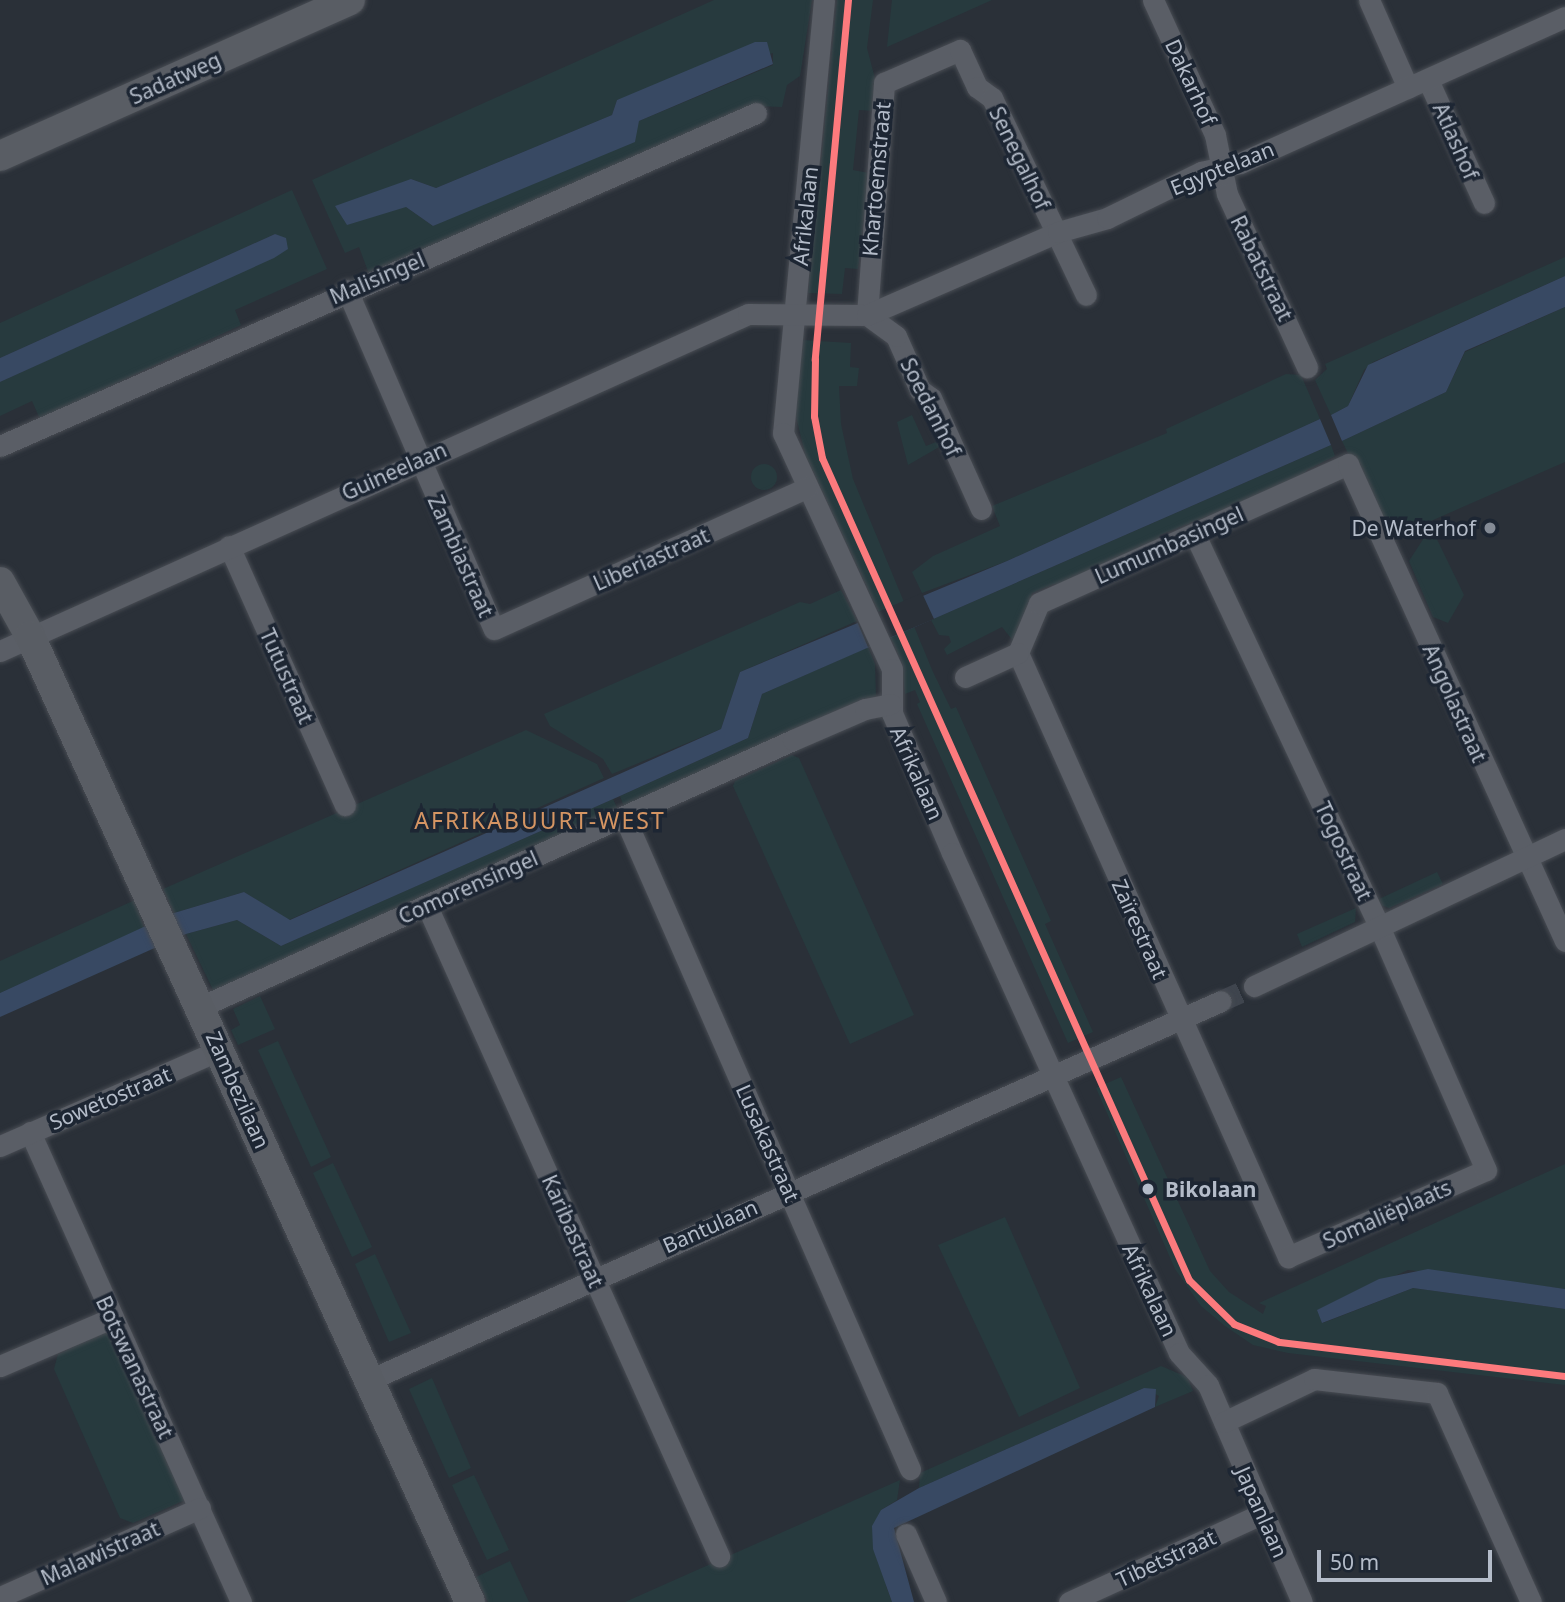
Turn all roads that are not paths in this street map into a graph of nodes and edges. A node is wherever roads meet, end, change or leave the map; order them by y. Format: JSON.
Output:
{"nodes":[{"id":1,"x":350,"y":0,"type":"edge"},
{"id":2,"x":824,"y":0,"type":"edge"},
{"id":3,"x":1153,"y":0,"type":"edge"},
{"id":4,"x":1369,"y":0,"type":"edge"},
{"id":5,"x":1565,"y":17,"type":"edge"},
{"id":6,"x":960,"y":50,"type":"joint"},
{"id":7,"x":1428,"y":80,"type":"junction"},
{"id":8,"x":1408,"y":88,"type":"junction"},
{"id":9,"x":756,"y":113,"type":"dead end"},
{"id":10,"x":0,"y":156,"type":"edge"},
{"id":11,"x":1222,"y":167,"type":"junction"},
{"id":12,"x":1484,"y":203,"type":"dead end"},
{"id":13,"x":1058,"y":232,"type":"junction"},
{"id":14,"x":347,"y":290,"type":"junction"},
{"id":15,"x":1086,"y":295,"type":"dead end"},
{"id":16,"x":867,"y":315,"type":"junction"},
{"id":17,"x":794,"y":316,"type":"junction"},
{"id":18,"x":1307,"y":367,"type":"dead end"},
{"id":19,"x":0,"y":446,"type":"edge"},
{"id":20,"x":419,"y":459,"type":"junction"},
{"id":21,"x":1348,"y":464,"type":"joint"},
{"id":22,"x":807,"y":488,"type":"junction"},
{"id":23,"x":981,"y":509,"type":"dead end"},
{"id":24,"x":1195,"y":534,"type":"junction"},
{"id":25,"x":229,"y":547,"type":"junction"},
{"id":26,"x":0,"y":582,"type":"edge"},
{"id":27,"x":494,"y":629,"type":"joint"},
{"id":28,"x":30,"y":636,"type":"junction"},
{"id":29,"x":0,"y":651,"type":"edge"},
{"id":30,"x":1018,"y":653,"type":"junction"},
{"id":31,"x":965,"y":677,"type":"dead end"},
{"id":32,"x":891,"y":704,"type":"junction"},
{"id":33,"x":345,"y":805,"type":"dead end"},
{"id":34,"x":624,"y":816,"type":"junction"},
{"id":35,"x":1565,"y":839,"type":"edge"},
{"id":36,"x":1527,"y":860,"type":"junction"},
{"id":37,"x":427,"y":906,"type":"junction"},
{"id":38,"x":1380,"y":928,"type":"junction"},
{"id":39,"x":1565,"y":941,"type":"edge"},
{"id":40,"x":1254,"y":986,"type":"tunnel mouth"},
{"id":41,"x":1222,"y":1001,"type":"tunnel mouth"},
{"id":42,"x":200,"y":1007,"type":"junction"},
{"id":43,"x":1181,"y":1021,"type":"junction"},
{"id":44,"x":220,"y":1050,"type":"junction"},
{"id":45,"x":1052,"y":1075,"type":"junction"},
{"id":46,"x":30,"y":1132,"type":"junction"},
{"id":47,"x":0,"y":1146,"type":"edge"},
{"id":48,"x":1486,"y":1170,"type":"joint"},
{"id":49,"x":789,"y":1190,"type":"junction"},
{"id":50,"x":1288,"y":1257,"type":"joint"},
{"id":51,"x":594,"y":1278,"type":"junction"},
{"id":52,"x":112,"y":1318,"type":"junction"},
{"id":53,"x":0,"y":1366,"type":"edge"},
{"id":54,"x":369,"y":1380,"type":"junction"},
{"id":55,"x":1224,"y":1422,"type":"junction"},
{"id":56,"x":910,"y":1469,"type":"dead end"},
{"id":57,"x":200,"y":1508,"type":"junction"},
{"id":58,"x":1263,"y":1513,"type":"junction"},
{"id":59,"x":906,"y":1534,"type":"dead end"},
{"id":60,"x":719,"y":1556,"type":"dead end"},
{"id":61,"x":0,"y":1597,"type":"edge"},
{"id":62,"x":468,"y":1601,"type":"edge"},
{"id":63,"x":241,"y":1602,"type":"edge"},
{"id":64,"x":936,"y":1602,"type":"edge"},
{"id":65,"x":1069,"y":1602,"type":"edge"},
{"id":66,"x":1302,"y":1602,"type":"edge"},
{"id":67,"x":1531,"y":1602,"type":"edge"}],
"edges":[{"from":1,"to":10,"type":"street","name":"Sadatweg"},
{"from":2,"to":17,"type":"street","name":"Afrikalaan"},
{"from":3,"to":11,"type":"street","name":"Dakarhof"},
{"from":4,"to":8,"type":"street"},
{"from":5,"to":7,"type":"street","name":"Egyptelaan"},
{"from":6,"to":13,"type":"street","name":"Senegalhof"},
{"from":6,"to":16,"type":"street","name":"Khartoemstraat"},
{"from":7,"to":8,"type":"street","name":"Egyptelaan"},
{"from":7,"to":12,"type":"street","name":"Atlashof"},
{"from":8,"to":11,"type":"street","name":"Egyptelaan"},
{"from":9,"to":14,"type":"street","name":"Malisingel"},
{"from":11,"to":13,"type":"street","name":"Egyptelaan"},
{"from":11,"to":18,"type":"street","name":"Rabatstraat"},
{"from":13,"to":15,"type":"street","name":"Senegalhof"},
{"from":13,"to":16,"type":"street","name":"Egyptelaan"},
{"from":14,"to":19,"type":"street","name":"Malisingel"},
{"from":14,"to":20,"type":"street","name":"Zambiastraat"},
{"from":16,"to":17,"type":"street","name":"Egyptelaan"},
{"from":16,"to":23,"type":"street","name":"Soedanhof"},
{"from":17,"to":20,"type":"street","name":"Guineelaan"},
{"from":17,"to":22,"type":"street","name":"Afrikalaan"},
{"from":20,"to":25,"type":"street","name":"Guineelaan"},
{"from":20,"to":27,"type":"street","name":"Zambiastraat"},
{"from":21,"to":24,"type":"street","name":"Lumumbasingel"},
{"from":21,"to":36,"type":"street","name":"Angolastraat"},
{"from":22,"to":27,"type":"street","name":"Liberiastraat"},
{"from":22,"to":32,"type":"street","name":"Afrikalaan"},
{"from":24,"to":30,"type":"street","name":"Lumumbasingel"},
{"from":24,"to":38,"type":"street","name":"Togostraat"},
{"from":25,"to":28,"type":"street","name":"Guineelaan"},
{"from":25,"to":33,"type":"street","name":"Tutustraat"},
{"from":26,"to":28,"type":"street","name":"Zambezilaan"},
{"from":28,"to":29,"type":"street","name":"Guineelaan"},
{"from":28,"to":42,"type":"street","name":"Zambezilaan"},
{"from":30,"to":31,"type":"street"},
{"from":30,"to":43,"type":"street","name":"Zaïrestraat"},
{"from":32,"to":34,"type":"street","name":"Comorensingel"},
{"from":32,"to":45,"type":"street","name":"Afrikalaan"},
{"from":34,"to":37,"type":"street","name":"Comorensingel"},
{"from":34,"to":49,"type":"street","name":"Lusakastraat"},
{"from":35,"to":36,"type":"street"},
{"from":36,"to":38,"type":"street"},
{"from":36,"to":39,"type":"street","name":"Angolastraat"},
{"from":37,"to":42,"type":"street","name":"Comorensingel"},
{"from":37,"to":51,"type":"street","name":"Karibastraat"},
{"from":38,"to":40,"type":"street"},
{"from":38,"to":48,"type":"street","name":"Togostraat"},
{"from":41,"to":43,"type":"street"},
{"from":42,"to":44,"type":"street","name":"Zambezilaan"},
{"from":43,"to":45,"type":"street"},
{"from":43,"to":50,"type":"street","name":"Zaïrestraat"},
{"from":44,"to":46,"type":"street","name":"Sowetostraat"},
{"from":44,"to":54,"type":"street","name":"Zambezilaan"},
{"from":45,"to":49,"type":"street","name":"Bantulaan"},
{"from":45,"to":55,"type":"street","name":"Afrikalaan"},
{"from":46,"to":47,"type":"street","name":"Sowetostraat"},
{"from":46,"to":52,"type":"street","name":"Botswanastraat"},
{"from":48,"to":50,"type":"street","name":"Somaliëplaats"},
{"from":49,"to":51,"type":"street","name":"Bantulaan"},
{"from":49,"to":56,"type":"street","name":"Lusakastraat"},
{"from":51,"to":54,"type":"street","name":"Bantulaan"},
{"from":51,"to":60,"type":"street","name":"Karibastraat"},
{"from":52,"to":53,"type":"street"},
{"from":52,"to":57,"type":"street","name":"Botswanastraat"},
{"from":54,"to":62,"type":"street","name":"Zambezilaan"},
{"from":55,"to":58,"type":"street","name":"Japanlaan"},
{"from":55,"to":67,"type":"street"},
{"from":57,"to":61,"type":"street","name":"Malawistraat"},
{"from":57,"to":63,"type":"street","name":"Botswanastraat"},
{"from":58,"to":65,"type":"street","name":"Tibetstraat"},
{"from":58,"to":66,"type":"street","name":"Japanlaan"},
{"from":59,"to":64,"type":"street"}]}
